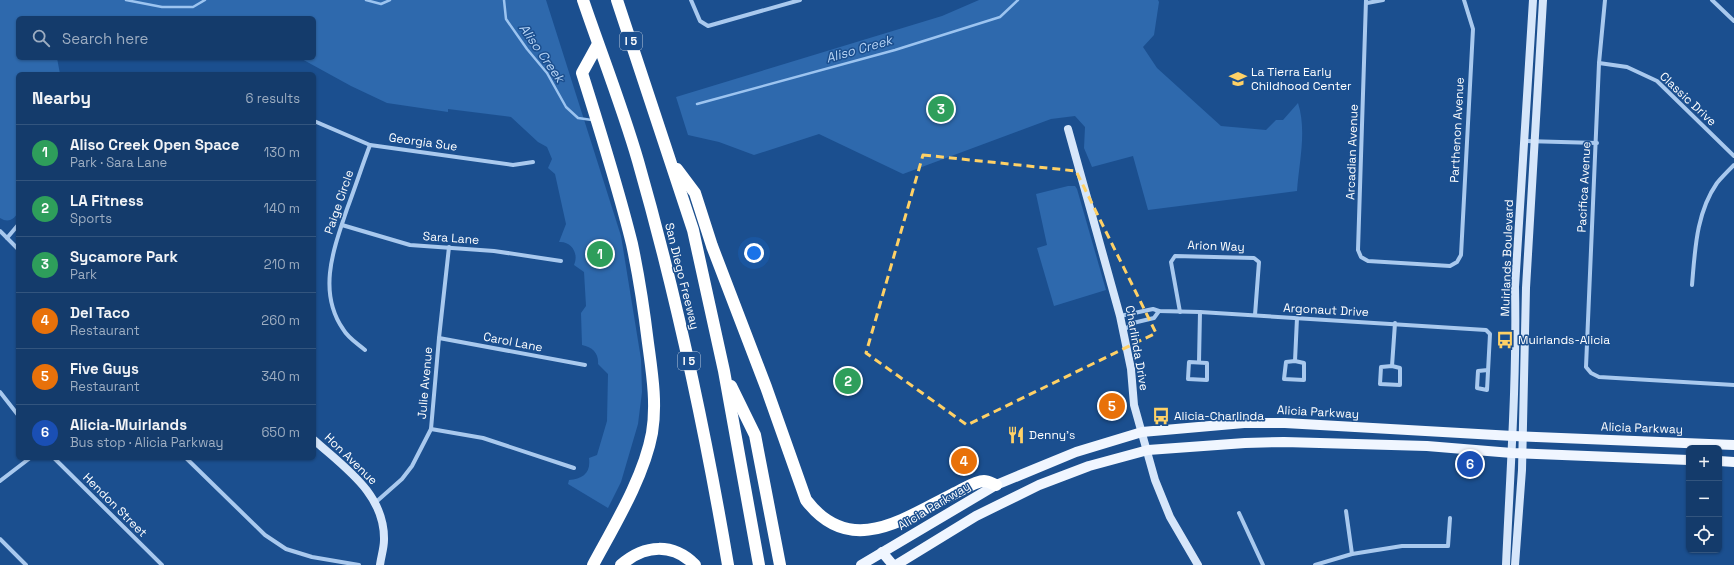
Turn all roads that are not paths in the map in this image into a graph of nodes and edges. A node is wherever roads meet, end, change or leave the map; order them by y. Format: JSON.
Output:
{"nodes":[{"id":1,"x":583,"y":0,"type":"edge"},
{"id":2,"x":617,"y":0,"type":"edge"},
{"id":3,"x":691,"y":0,"type":"edge"},
{"id":4,"x":797,"y":0,"type":"edge"},
{"id":5,"x":1383,"y":0,"type":"edge"},
{"id":6,"x":1464,"y":0,"type":"edge"},
{"id":7,"x":1533,"y":0,"type":"edge"},
{"id":8,"x":1543,"y":0,"type":"edge"},
{"id":9,"x":1605,"y":0,"type":"edge"},
{"id":10,"x":1712,"y":0,"type":"edge"},
{"id":11,"x":1367,"y":1,"type":"edge"},
{"id":12,"x":1734,"y":21,"type":"edge"},
{"id":13,"x":598,"y":44,"type":"junction"},
{"id":14,"x":1599,"y":63,"type":"junction"},
{"id":15,"x":316,"y":121,"type":"edge"},
{"id":16,"x":1068,"y":129,"type":"dead end"},
{"id":17,"x":1525,"y":142,"type":"junction"},
{"id":18,"x":1536,"y":142,"type":"junction"},
{"id":19,"x":1597,"y":143,"type":"junction"},
{"id":20,"x":370,"y":145,"type":"junction"},
{"id":21,"x":1734,"y":156,"type":"edge"},
{"id":22,"x":670,"y":160,"type":"junction"},
{"id":23,"x":533,"y":162,"type":"dead end"},
{"id":24,"x":1734,"y":165,"type":"edge"},
{"id":25,"x":342,"y":225,"type":"junction"},
{"id":26,"x":16,"y":227,"type":"edge"},
{"id":27,"x":0,"y":231,"type":"edge"},
{"id":28,"x":7,"y":238,"type":"junction"},
{"id":29,"x":16,"y":247,"type":"edge"},
{"id":30,"x":449,"y":247,"type":"junction"},
{"id":31,"x":1361,"y":257,"type":"joint"},
{"id":32,"x":561,"y":261,"type":"dead end"},
{"id":33,"x":1692,"y":285,"type":"dead end"},
{"id":34,"x":1159,"y":311,"type":"junction"},
{"id":35,"x":1180,"y":312,"type":"junction"},
{"id":36,"x":1200,"y":312,"type":"junction"},
{"id":37,"x":1255,"y":315,"type":"junction"},
{"id":38,"x":1120,"y":316,"type":"junction"},
{"id":39,"x":1297,"y":318,"type":"junction"},
{"id":40,"x":1395,"y":323,"type":"junction"},
{"id":41,"x":1123,"y":330,"type":"junction"},
{"id":42,"x":439,"y":338,"type":"junction"},
{"id":43,"x":365,"y":350,"type":"dead end"},
{"id":44,"x":1295,"y":361,"type":"junction"},
{"id":45,"x":1199,"y":362,"type":"junction"},
{"id":46,"x":585,"y":365,"type":"dead end"},
{"id":47,"x":1392,"y":366,"type":"junction"},
{"id":48,"x":1488,"y":370,"type":"junction"},
{"id":49,"x":724,"y":371,"type":"junction"},
{"id":50,"x":1734,"y":385,"type":"edge"},
{"id":51,"x":0,"y":392,"type":"edge"},
{"id":52,"x":16,"y":412,"type":"edge"},
{"id":53,"x":431,"y":430,"type":"junction"},
{"id":54,"x":1142,"y":432,"type":"junction"},
{"id":55,"x":1517,"y":436,"type":"junction"},
{"id":56,"x":316,"y":442,"type":"edge"},
{"id":57,"x":1734,"y":445,"type":"edge"},
{"id":58,"x":1148,"y":450,"type":"junction"},
{"id":59,"x":1517,"y":453,"type":"junction"},
{"id":60,"x":28,"y":460,"type":"edge"},
{"id":61,"x":56,"y":460,"type":"edge"},
{"id":62,"x":188,"y":460,"type":"edge"},
{"id":63,"x":1686,"y":460,"type":"edge"},
{"id":64,"x":1722,"y":461,"type":"edge"},
{"id":65,"x":1734,"y":462,"type":"edge"},
{"id":66,"x":574,"y":468,"type":"dead end"},
{"id":67,"x":0,"y":482,"type":"edge"},
{"id":68,"x":1000,"y":483,"type":"junction"},
{"id":69,"x":1011,"y":498,"type":"junction"},
{"id":70,"x":376,"y":502,"type":"junction"},
{"id":71,"x":1346,"y":511,"type":"dead end"},
{"id":72,"x":1238,"y":513,"type":"dead end"},
{"id":73,"x":1450,"y":518,"type":"dead end"},
{"id":74,"x":0,"y":539,"type":"edge"},
{"id":75,"x":882,"y":552,"type":"junction"},
{"id":76,"x":1352,"y":554,"type":"junction"},
{"id":77,"x":26,"y":565,"type":"edge"},
{"id":78,"x":162,"y":565,"type":"edge"},
{"id":79,"x":358,"y":565,"type":"edge"},
{"id":80,"x":380,"y":565,"type":"edge"},
{"id":81,"x":593,"y":565,"type":"edge"},
{"id":82,"x":621,"y":565,"type":"edge"},
{"id":83,"x":695,"y":565,"type":"edge"},
{"id":84,"x":728,"y":565,"type":"edge"},
{"id":85,"x":759,"y":565,"type":"edge"},
{"id":86,"x":780,"y":565,"type":"edge"},
{"id":87,"x":861,"y":565,"type":"edge"},
{"id":88,"x":895,"y":565,"type":"edge"},
{"id":89,"x":1198,"y":565,"type":"edge"},
{"id":90,"x":1263,"y":565,"type":"edge"},
{"id":91,"x":1315,"y":565,"type":"edge"},
{"id":92,"x":1506,"y":565,"type":"edge"},
{"id":93,"x":1515,"y":565,"type":"edge"}],
"edges":[{"from":1,"to":13,"type":"highway","name":"San Diego Freeway","number":"I 5"},
{"from":2,"to":22,"type":"highway","name":"San Diego Freeway","number":"I 5"},
{"from":3,"to":4,"type":"street"},
{"from":5,"to":11,"type":"street"},
{"from":6,"to":31,"type":"street","name":"Parthenon Avenue"},
{"from":7,"to":17,"type":"main road","name":"Muirlands Boulevard"},
{"from":8,"to":18,"type":"main road","name":"Muirlands Boulevard"},
{"from":9,"to":14,"type":"street","name":"Pacifica Avenue"},
{"from":10,"to":12,"type":"street"},
{"from":11,"to":31,"type":"street","name":"Arcadian Avenue"},
{"from":13,"to":81,"type":"highway"},
{"from":13,"to":84,"type":"highway","name":"San Diego Freeway","number":"I 5"},
{"from":14,"to":19,"type":"street","name":"Pacifica Avenue"},
{"from":14,"to":21,"type":"street","name":"Classic Drive"},
{"from":15,"to":20,"type":"street","name":"Georgia Sue"},
{"from":16,"to":38,"type":"main road","name":"Charlinda Drive"},
{"from":17,"to":18,"type":"street"},
{"from":17,"to":55,"type":"main road","name":"Muirlands Boulevard"},
{"from":18,"to":19,"type":"street"},
{"from":18,"to":55,"type":"main road","name":"Muirlands Boulevard"},
{"from":19,"to":50,"type":"street","name":"Pacifica Avenue"},
{"from":20,"to":23,"type":"street","name":"Georgia Sue"},
{"from":20,"to":25,"type":"street","name":"Paige Circle"},
{"from":22,"to":49,"type":"highway","name":"San Diego Freeway","number":"I 5"},
{"from":22,"to":68,"type":"highway"},
{"from":24,"to":33,"type":"street"},
{"from":25,"to":30,"type":"street","name":"Sara Lane"},
{"from":25,"to":43,"type":"street","name":"Paige Circle"},
{"from":26,"to":28,"type":"street"},
{"from":27,"to":28,"type":"street"},
{"from":28,"to":29,"type":"street"},
{"from":30,"to":32,"type":"street","name":"Sara Lane"},
{"from":30,"to":42,"type":"street","name":"Julie Avenue"},
{"from":34,"to":35,"type":"street","name":"Argonaut Drive"},
{"from":34,"to":38,"type":"street","name":"Argonaut Drive"},
{"from":34,"to":41,"type":"street"},
{"from":35,"to":36,"type":"street","name":"Argonaut Drive"},
{"from":35,"to":37,"type":"street","name":"Arion Way"},
{"from":36,"to":37,"type":"street","name":"Argonaut Drive"},
{"from":36,"to":45,"type":"street"},
{"from":37,"to":39,"type":"street","name":"Argonaut Drive"},
{"from":38,"to":41,"type":"main road","name":"Charlinda Drive"},
{"from":39,"to":40,"type":"street","name":"Argonaut Drive"},
{"from":39,"to":44,"type":"street"},
{"from":40,"to":47,"type":"street"},
{"from":40,"to":48,"type":"street","name":"Argonaut Drive"},
{"from":41,"to":54,"type":"main road","name":"Charlinda Drive"},
{"from":42,"to":46,"type":"street","name":"Carol Lane"},
{"from":42,"to":53,"type":"street","name":"Julie Avenue"},
{"from":44,"to":44,"type":"street"},
{"from":45,"to":45,"type":"street"},
{"from":47,"to":47,"type":"street"},
{"from":48,"to":48,"type":"street"},
{"from":49,"to":85,"type":"highway","name":"San Diego Freeway","number":"I 5"},
{"from":49,"to":86,"type":"highway"},
{"from":51,"to":52,"type":"street"},
{"from":53,"to":66,"type":"street"},
{"from":53,"to":70,"type":"street","name":"Julie Avenue"},
{"from":54,"to":55,"type":"main road","name":"Alicia Parkway"},
{"from":54,"to":58,"type":"main road","name":"Charlinda Drive"},
{"from":54,"to":68,"type":"main road","name":"Alicia Parkway"},
{"from":55,"to":57,"type":"main road","name":"Alicia Parkway"},
{"from":55,"to":59,"type":"main road","name":"Muirlands Boulevard"},
{"from":56,"to":70,"type":"main road","name":"Hon Avenue"},
{"from":58,"to":59,"type":"main road"},
{"from":58,"to":69,"type":"main road"},
{"from":58,"to":89,"type":"main road","name":"Charlinda Drive"},
{"from":59,"to":63,"type":"main road"},
{"from":59,"to":92,"type":"main road","name":"Muirlands Boulevard"},
{"from":59,"to":93,"type":"main road","name":"Muirlands Boulevard"},
{"from":60,"to":67,"type":"street"},
{"from":61,"to":78,"type":"street","name":"Hendon Street"},
{"from":62,"to":79,"type":"street"},
{"from":64,"to":65,"type":"main road"},
{"from":68,"to":69,"type":"main road"},
{"from":68,"to":75,"type":"main road","name":"Alicia Parkway"},
{"from":69,"to":88,"type":"main road"},
{"from":70,"to":80,"type":"main road","name":"Hon Avenue"},
{"from":71,"to":76,"type":"street"},
{"from":72,"to":90,"type":"street"},
{"from":73,"to":76,"type":"street"},
{"from":74,"to":77,"type":"street"},
{"from":75,"to":87,"type":"main road","name":"Alicia Parkway"},
{"from":75,"to":88,"type":"main road"},
{"from":76,"to":91,"type":"street"},
{"from":82,"to":83,"type":"highway"}]}
